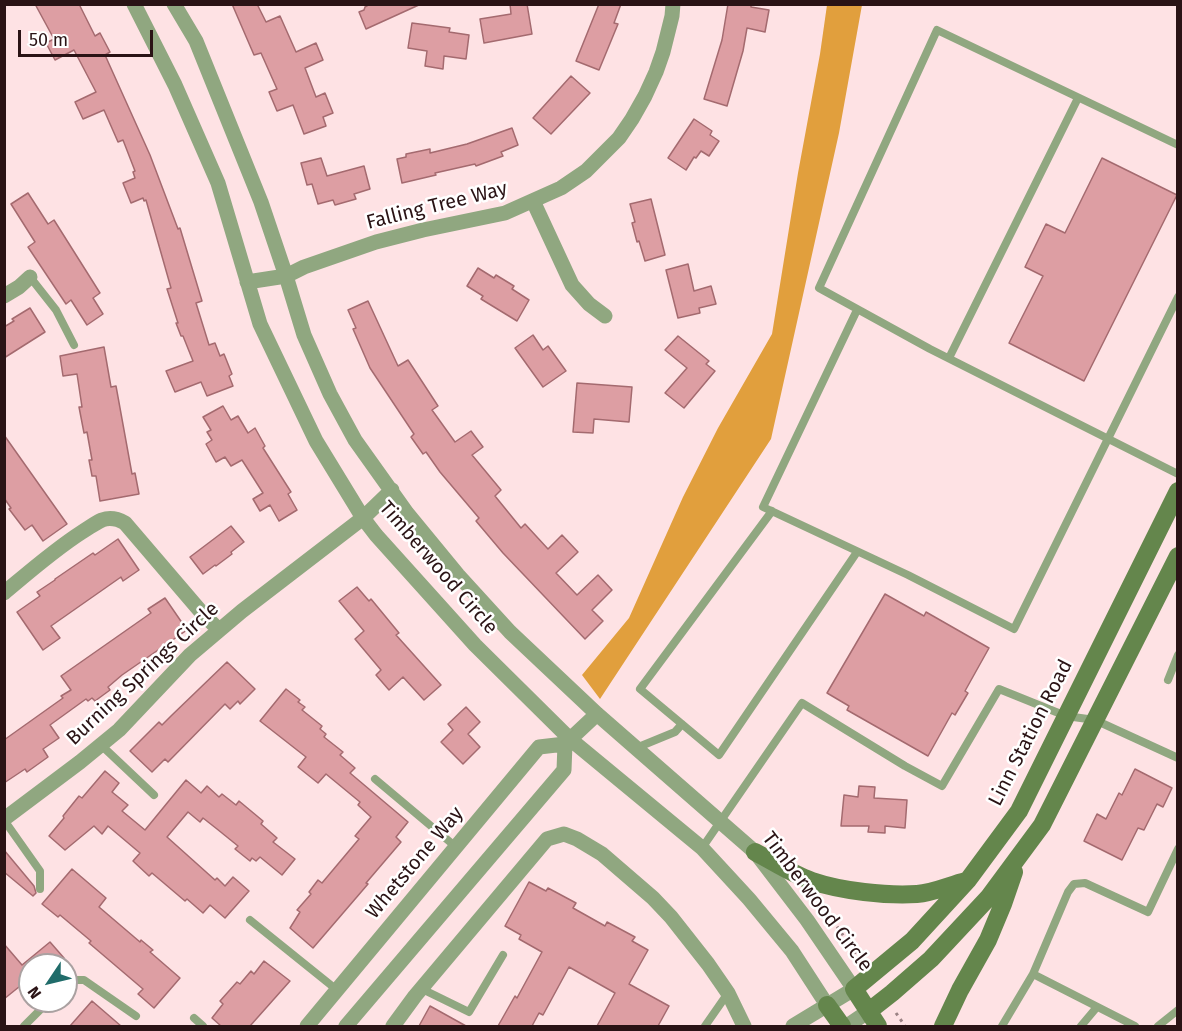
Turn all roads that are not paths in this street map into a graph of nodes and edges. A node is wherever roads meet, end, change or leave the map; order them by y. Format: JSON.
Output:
{"nodes":[{"id":1,"x":134,"y":4,"type":"edge"},
{"id":2,"x":174,"y":4,"type":"edge"},
{"id":3,"x":673,"y":4,"type":"edge"},
{"id":4,"x":1078,"y":98,"type":"junction"},
{"id":5,"x":1178,"y":145,"type":"edge"},
{"id":6,"x":533,"y":201,"type":"junction"},
{"id":7,"x":286,"y":276,"type":"junction"},
{"id":8,"x":30,"y":277,"type":"joint"},
{"id":9,"x":247,"y":282,"type":"junction"},
{"id":10,"x":4,"y":296,"type":"edge"},
{"id":11,"x":1178,"y":297,"type":"edge"},
{"id":12,"x":857,"y":310,"type":"junction"},
{"id":13,"x":605,"y":316,"type":"dead end"},
{"id":14,"x":74,"y":345,"type":"dead end"},
{"id":15,"x":949,"y":358,"type":"junction"},
{"id":16,"x":1107,"y":438,"type":"junction"},
{"id":17,"x":1178,"y":474,"type":"edge"},
{"id":18,"x":392,"y":490,"type":"junction"},
{"id":19,"x":1178,"y":491,"type":"edge"},
{"id":20,"x":772,"y":511,"type":"junction"},
{"id":21,"x":363,"y":518,"type":"junction"},
{"id":22,"x":857,"y":552,"type":"junction"},
{"id":23,"x":1178,"y":556,"type":"edge"},
{"id":24,"x":4,"y":593,"type":"edge"},
{"id":25,"x":219,"y":630,"type":"junction"},
{"id":26,"x":1178,"y":655,"type":"edge"},
{"id":27,"x":1168,"y":680,"type":"dead end"},
{"id":28,"x":597,"y":714,"type":"junction"},
{"id":29,"x":1066,"y":716,"type":"junction"},
{"id":30,"x":1095,"y":720,"type":"junction"},
{"id":31,"x":682,"y":724,"type":"junction"},
{"id":32,"x":567,"y":741,"type":"junction"},
{"id":33,"x":101,"y":745,"type":"junction"},
{"id":34,"x":636,"y":748,"type":"junction"},
{"id":35,"x":1178,"y":758,"type":"edge"},
{"id":36,"x":375,"y":779,"type":"dead end"},
{"id":37,"x":154,"y":795,"type":"dead end"},
{"id":38,"x":4,"y":819,"type":"edge"},
{"id":39,"x":721,"y":821,"type":"junction"},
{"id":40,"x":456,"y":847,"type":"junction"},
{"id":41,"x":702,"y":848,"type":"junction"},
{"id":42,"x":1178,"y":849,"type":"edge"},
{"id":43,"x":755,"y":852,"type":"junction"},
{"id":44,"x":1018,"y":859,"type":"junction"},
{"id":45,"x":968,"y":880,"type":"junction"},
{"id":46,"x":40,"y":889,"type":"dead end"},
{"id":47,"x":250,"y":920,"type":"dead end"},
{"id":48,"x":503,"y":955,"type":"dead end"},
{"id":49,"x":1033,"y":974,"type":"junction"},
{"id":50,"x":78,"y":980,"type":"edge"},
{"id":51,"x":854,"y":989,"type":"junction"},
{"id":52,"x":337,"y":990,"type":"junction"},
{"id":53,"x":422,"y":990,"type":"junction"},
{"id":54,"x":728,"y":993,"type":"junction"},
{"id":55,"x":827,"y":1005,"type":"junction"},
{"id":56,"x":1097,"y":1007,"type":"junction"},
{"id":57,"x":1178,"y":1010,"type":"edge"},
{"id":58,"x":37,"y":1013,"type":"edge"},
{"id":59,"x":136,"y":1016,"type":"dead end"},
{"id":60,"x":194,"y":1018,"type":"dead end"},
{"id":61,"x":874,"y":1019,"type":"edge"},
{"id":62,"x":1161,"y":1025,"type":"edge"},
{"id":63,"x":24,"y":1026,"type":"edge"},
{"id":64,"x":203,"y":1026,"type":"edge"},
{"id":65,"x":307,"y":1026,"type":"edge"},
{"id":66,"x":346,"y":1026,"type":"edge"},
{"id":67,"x":393,"y":1026,"type":"edge"},
{"id":68,"x":705,"y":1026,"type":"edge"},
{"id":69,"x":744,"y":1026,"type":"edge"},
{"id":70,"x":794,"y":1026,"type":"edge"},
{"id":71,"x":842,"y":1026,"type":"edge"},
{"id":72,"x":847,"y":1026,"type":"edge"},
{"id":73,"x":943,"y":1026,"type":"edge"},
{"id":74,"x":1002,"y":1026,"type":"edge"},
{"id":75,"x":1081,"y":1026,"type":"edge"},
{"id":76,"x":1135,"y":1026,"type":"edge"}],
"edges":[{"from":1,"to":9,"type":"street","name":"Timberwood Circle"},
{"from":2,"to":7,"type":"street","name":"Timberwood Circle"},
{"from":3,"to":6,"type":"street","name":"Falling Tree Way"},
{"from":4,"to":5,"type":"lane"},
{"from":4,"to":12,"type":"lane"},
{"from":4,"to":15,"type":"lane"},
{"from":6,"to":7,"type":"street","name":"Falling Tree Way"},
{"from":6,"to":13,"type":"street"},
{"from":7,"to":9,"type":"street","name":"Falling Tree Way"},
{"from":7,"to":18,"type":"street","name":"Timberwood Circle"},
{"from":8,"to":10,"type":"street"},
{"from":8,"to":14,"type":"lane"},
{"from":9,"to":21,"type":"street","name":"Timberwood Circle"},
{"from":11,"to":16,"type":"lane"},
{"from":12,"to":15,"type":"lane"},
{"from":12,"to":20,"type":"lane"},
{"from":15,"to":16,"type":"lane"},
{"from":16,"to":17,"type":"lane"},
{"from":16,"to":22,"type":"lane"},
{"from":18,"to":21,"type":"street","name":"Burning Springs Circle"},
{"from":18,"to":28,"type":"street","name":"Timberwood Circle"},
{"from":19,"to":29,"type":"street","name":"Linn Station Road"},
{"from":20,"to":22,"type":"lane"},
{"from":20,"to":31,"type":"lane"},
{"from":21,"to":25,"type":"street","name":"Burning Springs Circle"},
{"from":21,"to":32,"type":"street","name":"Timberwood Circle"},
{"from":22,"to":31,"type":"lane"},
{"from":23,"to":30,"type":"street"},
{"from":24,"to":25,"type":"street"},
{"from":25,"to":33,"type":"street","name":"Burning Springs Circle"},
{"from":26,"to":27,"type":"lane"},
{"from":28,"to":32,"type":"street"},
{"from":28,"to":34,"type":"street","name":"Timberwood Circle"},
{"from":29,"to":30,"type":"lane"},
{"from":29,"to":39,"type":"lane"},
{"from":29,"to":45,"type":"street","name":"Linn Station Road"},
{"from":30,"to":35,"type":"lane"},
{"from":30,"to":44,"type":"street"},
{"from":31,"to":34,"type":"lane"},
{"from":32,"to":40,"type":"street","name":"Whetstone Way"},
{"from":32,"to":41,"type":"street","name":"Timberwood Circle"},
{"from":32,"to":66,"type":"street"},
{"from":33,"to":37,"type":"lane"},
{"from":33,"to":38,"type":"street","name":"Burning Springs Circle"},
{"from":34,"to":39,"type":"street","name":"Timberwood Circle"},
{"from":36,"to":40,"type":"lane"},
{"from":38,"to":46,"type":"lane"},
{"from":39,"to":41,"type":"lane"},
{"from":39,"to":43,"type":"street","name":"Timberwood Circle"},
{"from":40,"to":52,"type":"street","name":"Whetstone Way"},
{"from":41,"to":55,"type":"street","name":"Timberwood Circle"},
{"from":42,"to":49,"type":"lane"},
{"from":43,"to":45,"type":"street"},
{"from":43,"to":51,"type":"street","name":"Timberwood Circle"},
{"from":44,"to":61,"type":"street"},
{"from":44,"to":73,"type":"street"},
{"from":45,"to":51,"type":"street","name":"Linn Station Road"},
{"from":47,"to":52,"type":"lane"},
{"from":48,"to":53,"type":"lane"},
{"from":49,"to":56,"type":"lane"},
{"from":49,"to":74,"type":"lane"},
{"from":50,"to":59,"type":"lane"},
{"from":51,"to":55,"type":"street"},
{"from":51,"to":61,"type":"street","name":"Timberwood Circle"},
{"from":52,"to":65,"type":"street","name":"Whetstone Way"},
{"from":53,"to":54,"type":"street"},
{"from":53,"to":67,"type":"street"},
{"from":54,"to":68,"type":"lane"},
{"from":54,"to":69,"type":"street"},
{"from":55,"to":70,"type":"street"},
{"from":55,"to":71,"type":"street","name":"Timberwood Circle"},
{"from":56,"to":75,"type":"lane"},
{"from":56,"to":76,"type":"lane"},
{"from":57,"to":62,"type":"lane"},
{"from":58,"to":63,"type":"lane"},
{"from":60,"to":64,"type":"lane"},
{"from":61,"to":72,"type":"street"}]}
